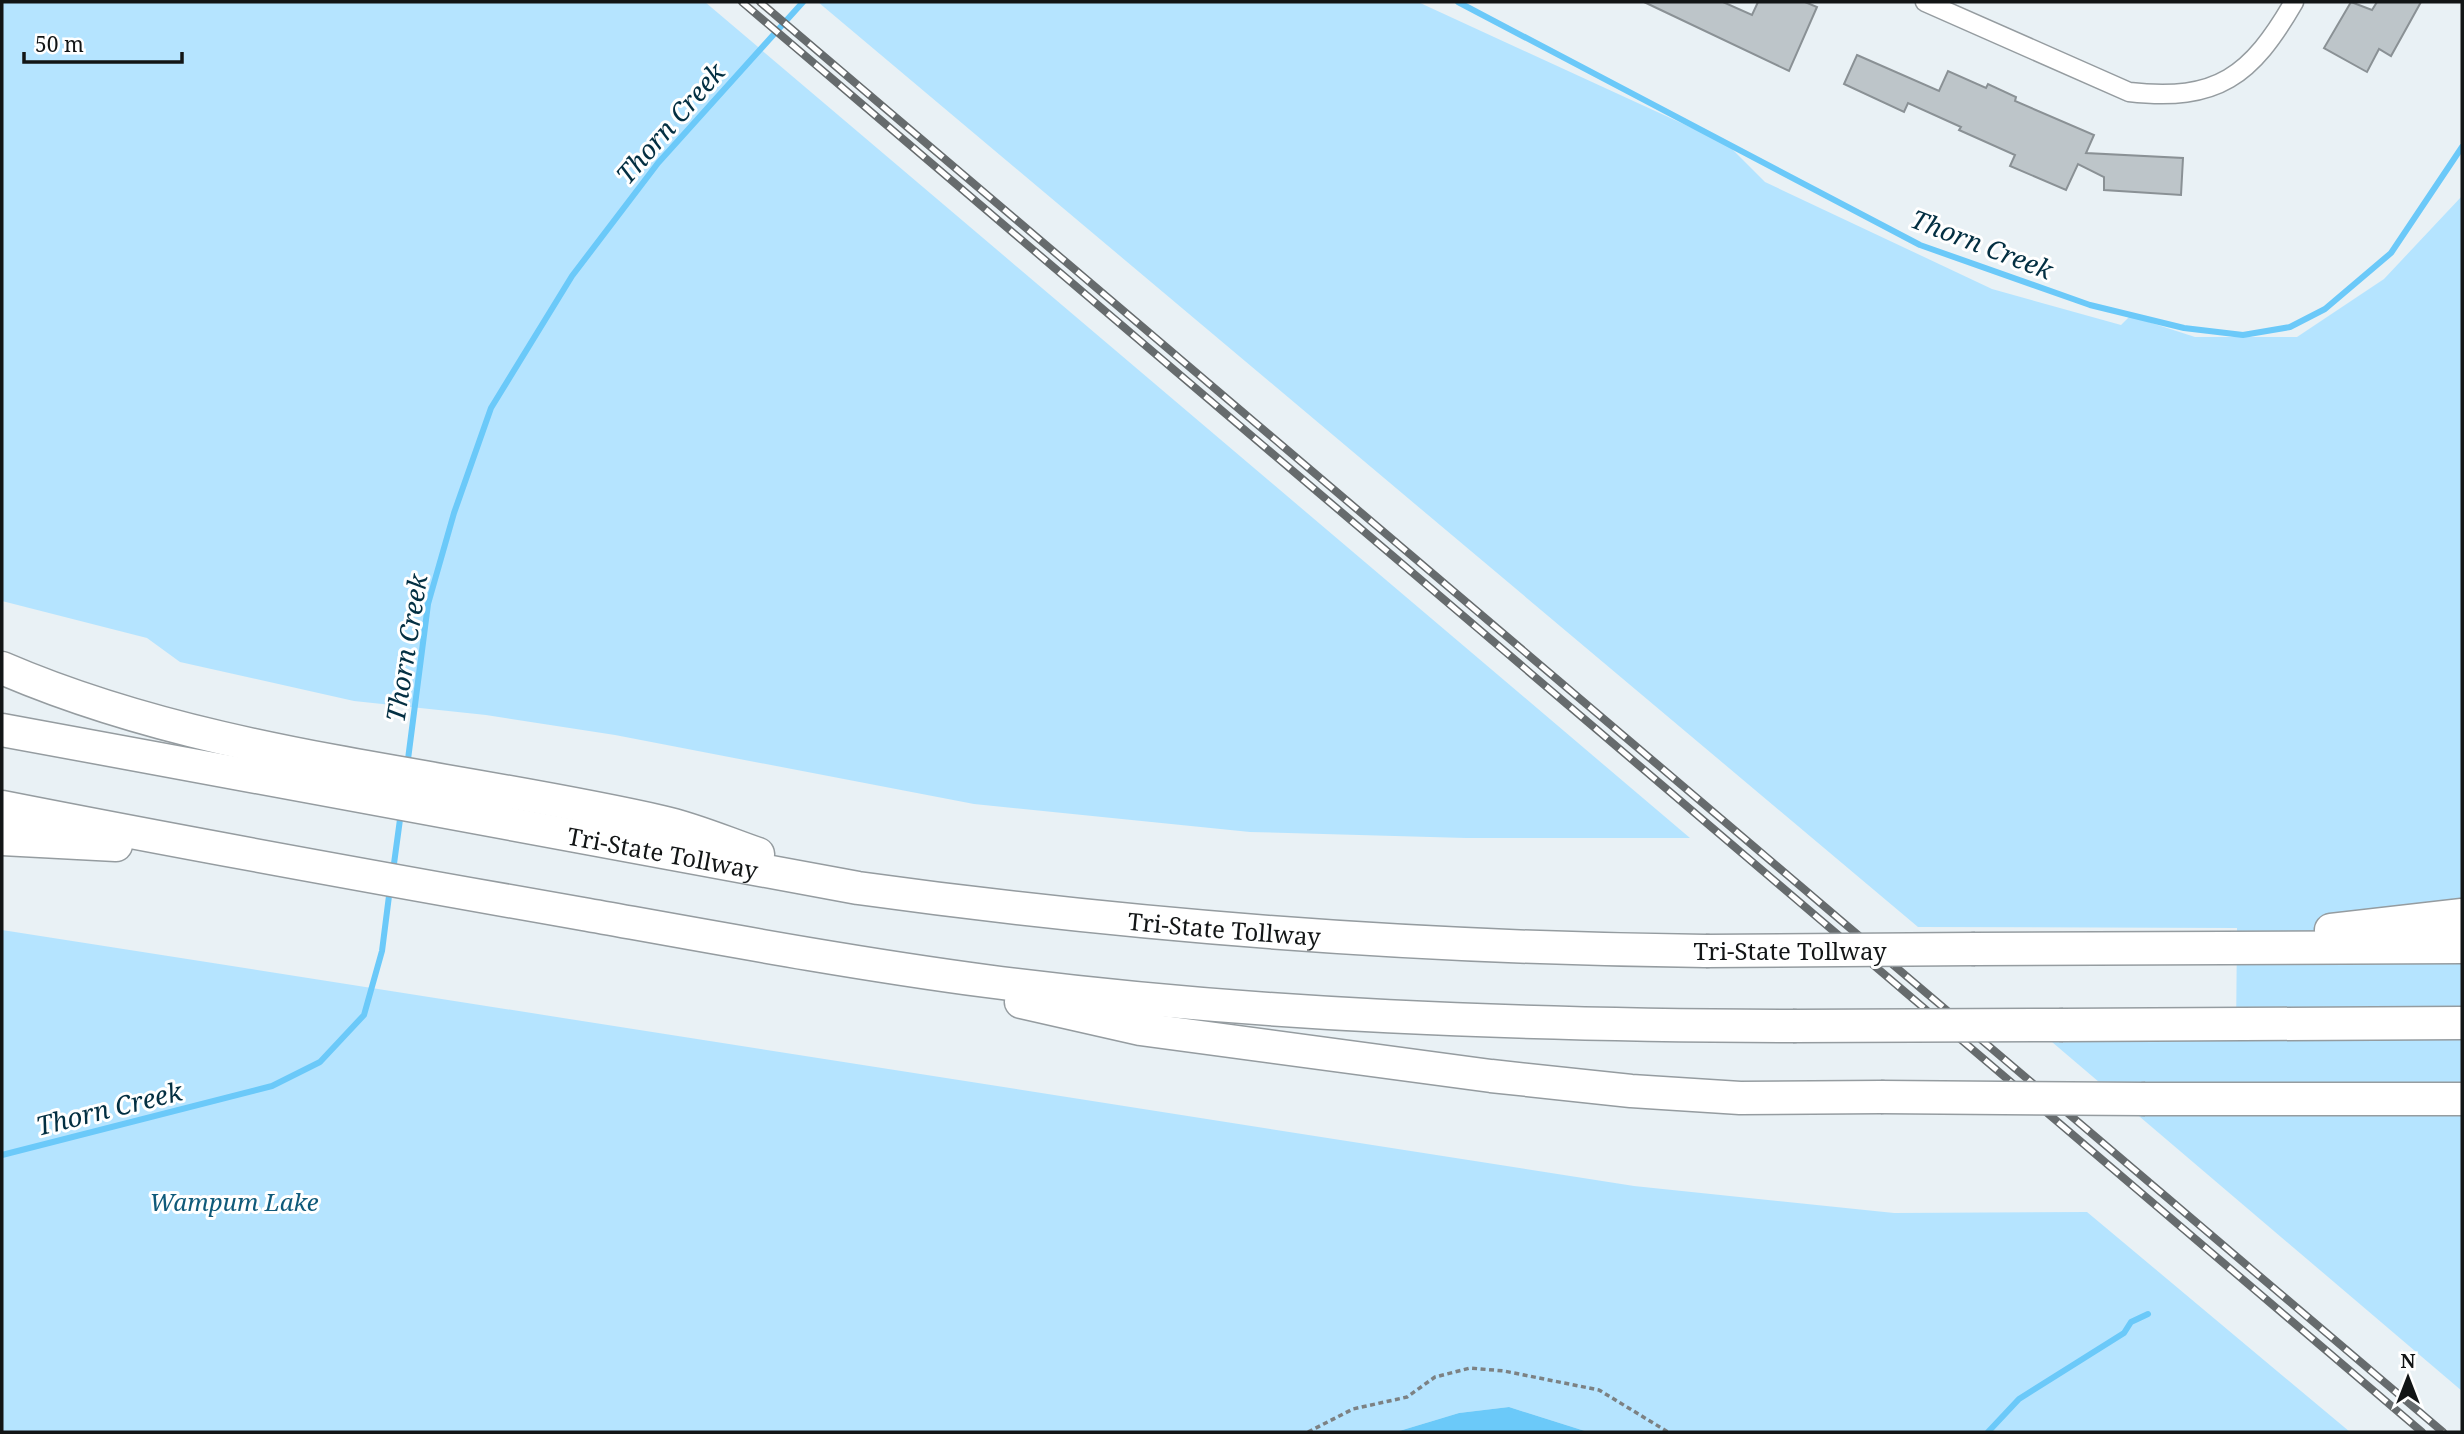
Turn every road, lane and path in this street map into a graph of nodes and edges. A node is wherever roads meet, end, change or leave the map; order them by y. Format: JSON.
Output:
{"nodes":[{"id":1,"x":1925,"y":2,"type":"edge"},
{"id":2,"x":2294,"y":2,"type":"edge"},
{"id":3,"x":2,"y":668,"type":"edge"},
{"id":4,"x":2,"y":730,"type":"edge"},
{"id":5,"x":284,"y":766,"type":"junction"},
{"id":6,"x":2,"y":807,"type":"edge"},
{"id":7,"x":2,"y":839,"type":"edge"},
{"id":8,"x":218,"y":849,"type":"junction"},
{"id":9,"x":2462,"y":915,"type":"edge"},
{"id":10,"x":2462,"y":947,"type":"edge"},
{"id":11,"x":2169,"y":948,"type":"junction"},
{"id":12,"x":846,"y":961,"type":"junction"},
{"id":13,"x":2462,"y":1023,"type":"edge"},
{"id":14,"x":2457,"y":1100,"type":"edge"},
{"id":15,"x":1308,"y":1432,"type":"edge"},
{"id":16,"x":1668,"y":1432,"type":"edge"}],
"edges":[{"from":1,"to":2,"type":"street"},
{"from":3,"to":5,"type":"highway"},
{"from":4,"to":5,"type":"highway"},
{"from":5,"to":11,"type":"highway","name":"Tri-State Tollway","bridge":true},
{"from":6,"to":8,"type":"highway"},
{"from":7,"to":8,"type":"highway"},
{"from":8,"to":12,"type":"highway"},
{"from":9,"to":11,"type":"highway"},
{"from":10,"to":11,"type":"highway","name":"Tri-State Tollway"},
{"from":12,"to":13,"type":"highway","bridge":true},
{"from":12,"to":14,"type":"highway","bridge":true},
{"from":15,"to":16,"type":"path"}]}
